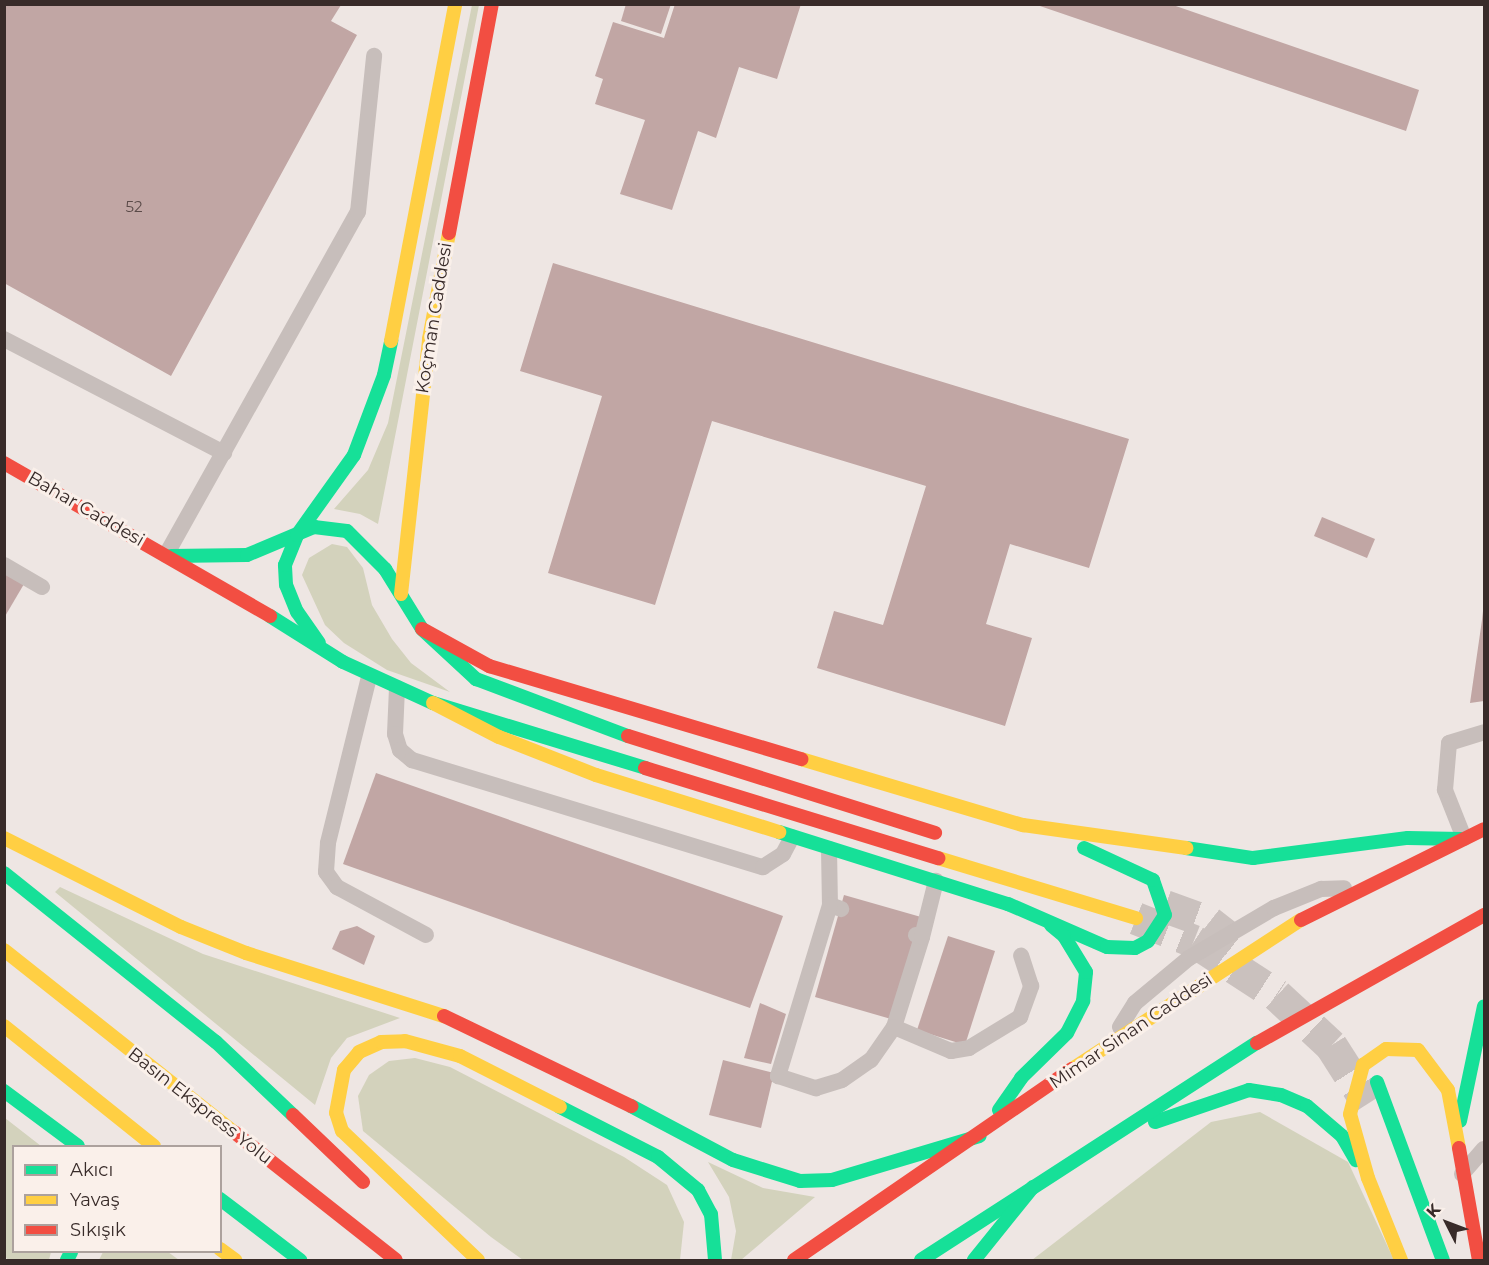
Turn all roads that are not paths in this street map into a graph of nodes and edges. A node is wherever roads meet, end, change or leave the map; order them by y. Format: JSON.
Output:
{"nodes":[{"id":1,"x":456,"y":4,"type":"edge"},
{"id":2,"x":492,"y":4,"type":"edge"},
{"id":3,"x":374,"y":56,"type":"dead end"},
{"id":4,"x":4,"y":339,"type":"edge"},
{"id":5,"x":224,"y":453,"type":"junction"},
{"id":6,"x":4,"y":464,"type":"edge"},
{"id":7,"x":297,"y":535,"type":"junction"},
{"id":8,"x":166,"y":555,"type":"junction"},
{"id":9,"x":4,"y":565,"type":"edge"},
{"id":10,"x":42,"y":587,"type":"dead end"},
{"id":11,"x":401,"y":594,"type":"junction"},
{"id":12,"x":422,"y":629,"type":"junction"},
{"id":13,"x":320,"y":645,"type":"junction"},
{"id":14,"x":369,"y":677,"type":"junction"},
{"id":15,"x":397,"y":688,"type":"junction"},
{"id":16,"x":433,"y":703,"type":"junction"},
{"id":17,"x":1485,"y":732,"type":"edge"},
{"id":18,"x":1023,"y":825,"type":"junction"},
{"id":19,"x":1485,"y":829,"type":"edge"},
{"id":20,"x":792,"y":837,"type":"junction"},
{"id":21,"x":4,"y":838,"type":"edge"},
{"id":22,"x":1462,"y":838,"type":"junction"},
{"id":23,"x":955,"y":839,"type":"dead end"},
{"id":24,"x":829,"y":849,"type":"junction"},
{"id":25,"x":4,"y":873,"type":"edge"},
{"id":26,"x":936,"y":881,"type":"junction"},
{"id":27,"x":1366,"y":887,"type":"junction"},
{"id":28,"x":1485,"y":915,"type":"edge"},
{"id":29,"x":1041,"y":916,"type":"junction"},
{"id":30,"x":1136,"y":918,"type":"tunnel mouth"},
{"id":31,"x":426,"y":935,"type":"dead end"},
{"id":32,"x":4,"y":950,"type":"edge"},
{"id":33,"x":1021,"y":956,"type":"dead end"},
{"id":34,"x":1485,"y":1006,"type":"edge"},
{"id":35,"x":4,"y":1026,"type":"edge"},
{"id":36,"x":894,"y":1027,"type":"junction"},
{"id":37,"x":1110,"y":1042,"type":"junction"},
{"id":38,"x":1377,"y":1082,"type":"dead end"},
{"id":39,"x":4,"y":1091,"type":"edge"},
{"id":40,"x":1380,"y":1127,"type":"dead end"},
{"id":41,"x":1456,"y":1135,"type":"junction"},
{"id":42,"x":980,"y":1136,"type":"junction"},
{"id":43,"x":1108,"y":1138,"type":"junction"},
{"id":44,"x":77,"y":1145,"type":"edge"},
{"id":45,"x":153,"y":1145,"type":"edge"},
{"id":46,"x":1485,"y":1149,"type":"edge"},
{"id":47,"x":1464,"y":1173,"type":"junction"},
{"id":48,"x":1368,"y":1178,"type":"junction"},
{"id":49,"x":1033,"y":1187,"type":"junction"},
{"id":50,"x":371,"y":1189,"type":"dead end"},
{"id":51,"x":1485,"y":1189,"type":"edge"},
{"id":52,"x":222,"y":1201,"type":"edge"},
{"id":53,"x":417,"y":1223,"type":"dead end"},
{"id":54,"x":222,"y":1250,"type":"edge"},
{"id":55,"x":476,"y":1259,"type":"edge"},
{"id":56,"x":235,"y":1260,"type":"edge"},
{"id":57,"x":300,"y":1260,"type":"edge"},
{"id":58,"x":396,"y":1260,"type":"edge"},
{"id":59,"x":715,"y":1260,"type":"edge"},
{"id":60,"x":794,"y":1260,"type":"edge"},
{"id":61,"x":921,"y":1260,"type":"edge"},
{"id":62,"x":974,"y":1260,"type":"edge"},
{"id":63,"x":1401,"y":1260,"type":"edge"},
{"id":64,"x":1427,"y":1260,"type":"edge"},
{"id":65,"x":1443,"y":1260,"type":"edge"},
{"id":66,"x":1479,"y":1260,"type":"edge"}],
"edges":[{"from":1,"to":7,"type":"main road","name":"Koçman Caddesi"},
{"from":2,"to":11,"type":"main road","name":"Koçman Caddesi"},
{"from":3,"to":5,"type":"lane"},
{"from":4,"to":5,"type":"lane"},
{"from":5,"to":8,"type":"lane"},
{"from":6,"to":8,"type":"main road","name":"Bahar Caddesi"},
{"from":7,"to":8,"type":"main road"},
{"from":7,"to":11,"type":"main road"},
{"from":7,"to":13,"type":"main road","name":"Koçman Caddesi"},
{"from":8,"to":13,"type":"main road","name":"Bahar Caddesi"},
{"from":9,"to":10,"type":"lane"},
{"from":11,"to":12,"type":"main road"},
{"from":12,"to":18,"type":"main road"},
{"from":12,"to":23,"type":"main road"},
{"from":13,"to":14,"type":"main road"},
{"from":14,"to":15,"type":"main road"},
{"from":14,"to":31,"type":"lane"},
{"from":15,"to":16,"type":"main road"},
{"from":15,"to":20,"type":"lane"},
{"from":16,"to":20,"type":"main road"},
{"from":16,"to":30,"type":"main road"},
{"from":17,"to":22,"type":"lane"},
{"from":18,"to":22,"type":"main road"},
{"from":18,"to":29,"type":"main road"},
{"from":19,"to":22,"type":"main road","name":"Mimar Sinan Caddesi"},
{"from":20,"to":24,"type":"main road"},
{"from":21,"to":42,"type":"main road"},
{"from":22,"to":27,"type":"main road","name":"Mimar Sinan Caddesi"},
{"from":24,"to":26,"type":"main road"},
{"from":24,"to":36,"type":"lane"},
{"from":25,"to":50,"type":"main road"},
{"from":26,"to":29,"type":"main road"},
{"from":26,"to":36,"type":"lane"},
{"from":27,"to":37,"type":"main road","name":"Mimar Sinan Caddesi"},
{"from":27,"to":37,"type":"lane"},
{"from":28,"to":43,"type":"main road"},
{"from":29,"to":42,"type":"main road"},
{"from":32,"to":58,"type":"main road","name":"Basın Ekspress Yolu"},
{"from":33,"to":36,"type":"lane"},
{"from":34,"to":41,"type":"main road"},
{"from":35,"to":45,"type":"main road"},
{"from":37,"to":42,"type":"main road","name":"Mimar Sinan Caddesi"},
{"from":38,"to":65,"type":"main road"},
{"from":39,"to":44,"type":"main road"},
{"from":40,"to":64,"type":"main road"},
{"from":41,"to":47,"type":"main road"},
{"from":41,"to":48,"type":"main road"},
{"from":42,"to":60,"type":"main road","name":"Mimar Sinan Caddesi"},
{"from":43,"to":48,"type":"main road"},
{"from":43,"to":49,"type":"main road"},
{"from":46,"to":47,"type":"lane"},
{"from":47,"to":51,"type":"lane"},
{"from":47,"to":66,"type":"main road"},
{"from":48,"to":63,"type":"main road"},
{"from":49,"to":61,"type":"main road"},
{"from":49,"to":62,"type":"main road"},
{"from":52,"to":57,"type":"main road"},
{"from":53,"to":55,"type":"main road"},
{"from":54,"to":56,"type":"main road"},
{"from":55,"to":59,"type":"main road"}]}
